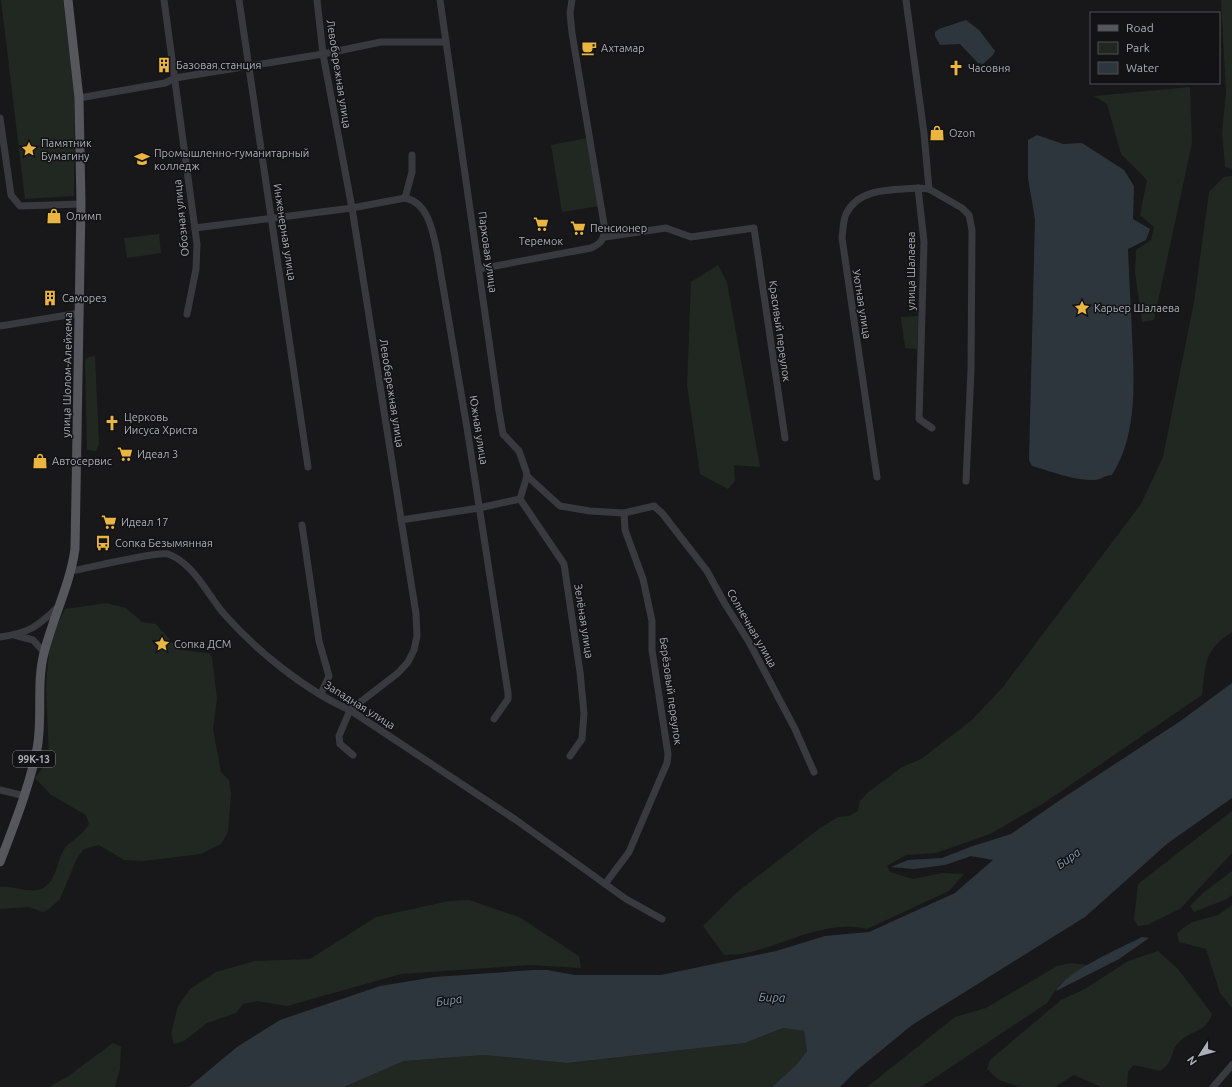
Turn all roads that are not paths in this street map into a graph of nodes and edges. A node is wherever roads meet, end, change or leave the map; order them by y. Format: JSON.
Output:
{"nodes":[{"id":1,"x":68,"y":0,"type":"edge"},
{"id":2,"x":164,"y":0,"type":"edge"},
{"id":3,"x":239,"y":0,"type":"edge"},
{"id":4,"x":317,"y":0,"type":"edge"},
{"id":5,"x":440,"y":0,"type":"edge"},
{"id":6,"x":572,"y":0,"type":"edge"},
{"id":7,"x":906,"y":0,"type":"edge"},
{"id":8,"x":446,"y":42,"type":"junction"},
{"id":9,"x":323,"y":54,"type":"junction"},
{"id":10,"x":249,"y":66,"type":"junction"},
{"id":11,"x":175,"y":78,"type":"junction"},
{"id":12,"x":79,"y":98,"type":"junction"},
{"id":13,"x":0,"y":118,"type":"edge"},
{"id":14,"x":412,"y":155,"type":"dead end"},
{"id":15,"x":918,"y":188,"type":"junction"},
{"id":16,"x":929,"y":189,"type":"junction"},
{"id":17,"x":405,"y":198,"type":"junction"},
{"id":18,"x":81,"y":204,"type":"junction"},
{"id":19,"x":352,"y":208,"type":"junction"},
{"id":20,"x":272,"y":218,"type":"junction"},
{"id":21,"x":195,"y":228,"type":"junction"},
{"id":22,"x":605,"y":237,"type":"junction"},
{"id":23,"x":479,"y":269,"type":"junction"},
{"id":24,"x":80,"y":313,"type":"junction"},
{"id":25,"x":187,"y":314,"type":"dead end"},
{"id":26,"x":0,"y":326,"type":"edge"},
{"id":27,"x":932,"y":428,"type":"dead end"},
{"id":28,"x":785,"y":438,"type":"dead end"},
{"id":29,"x":308,"y":467,"type":"dead end"},
{"id":30,"x":526,"y":476,"type":"junction"},
{"id":31,"x":877,"y":477,"type":"dead end"},
{"id":32,"x":966,"y":481,"type":"dead end"},
{"id":33,"x":520,"y":499,"type":"junction"},
{"id":34,"x":479,"y":508,"type":"junction"},
{"id":35,"x":624,"y":513,"type":"junction"},
{"id":36,"x":401,"y":520,"type":"junction"},
{"id":37,"x":302,"y":525,"type":"dead end"},
{"id":38,"x":72,"y":571,"type":"junction"},
{"id":39,"x":61,"y":604,"type":"junction"},
{"id":40,"x":14,"y":635,"type":"junction"},
{"id":41,"x":0,"y":637,"type":"edge"},
{"id":42,"x":44,"y":652,"type":"junction"},
{"id":43,"x":321,"y":694,"type":"junction"},
{"id":44,"x":350,"y":710,"type":"junction"},
{"id":45,"x":494,"y":720,"type":"dead end"},
{"id":46,"x":353,"y":755,"type":"dead end"},
{"id":47,"x":570,"y":756,"type":"dead end"},
{"id":48,"x":814,"y":772,"type":"dead end"},
{"id":49,"x":0,"y":790,"type":"edge"},
{"id":50,"x":24,"y":796,"type":"junction"},
{"id":51,"x":0,"y":862,"type":"edge"},
{"id":52,"x":605,"y":884,"type":"junction"},
{"id":53,"x":662,"y":919,"type":"dead end"},
{"id":54,"x":1232,"y":1065,"type":"edge"},
{"id":55,"x":1213,"y":1087,"type":"edge"}],
"edges":[{"from":1,"to":12,"type":"main road","name":"улица Шолом-Алейхема"},
{"from":2,"to":11,"type":"street","name":"Обозная улица"},
{"from":3,"to":10,"type":"street","name":"Инженерная улица"},
{"from":4,"to":9,"type":"street","name":"Левобережная улица"},
{"from":5,"to":8,"type":"street","name":"Парковая улица"},
{"from":6,"to":22,"type":"street"},
{"from":7,"to":16,"type":"street"},
{"from":8,"to":9,"type":"street"},
{"from":8,"to":23,"type":"street","name":"Парковая улица"},
{"from":9,"to":10,"type":"street"},
{"from":9,"to":19,"type":"street","name":"Левобережная улица"},
{"from":10,"to":11,"type":"street"},
{"from":10,"to":20,"type":"street","name":"Инженерная улица"},
{"from":11,"to":12,"type":"street"},
{"from":11,"to":21,"type":"street","name":"Обозная улица"},
{"from":12,"to":18,"type":"main road","name":"улица Шолом-Алейхема"},
{"from":13,"to":18,"type":"street"},
{"from":14,"to":17,"type":"street"},
{"from":15,"to":16,"type":"street"},
{"from":15,"to":27,"type":"street","name":"улица Шалаева"},
{"from":15,"to":31,"type":"street","name":"Уютная улица"},
{"from":16,"to":32,"type":"street"},
{"from":17,"to":19,"type":"street"},
{"from":17,"to":34,"type":"street","name":"Южная улица"},
{"from":18,"to":24,"type":"main road","name":"улица Шолом-Алейхема"},
{"from":19,"to":20,"type":"street"},
{"from":19,"to":36,"type":"street","name":"Левобережная улица"},
{"from":20,"to":21,"type":"street"},
{"from":20,"to":29,"type":"street","name":"Инженерная улица"},
{"from":21,"to":25,"type":"street","name":"Обозная улица"},
{"from":22,"to":23,"type":"street"},
{"from":22,"to":28,"type":"street","name":"Красивый переулок"},
{"from":23,"to":30,"type":"street","name":"Парковая улица"},
{"from":24,"to":26,"type":"street"},
{"from":24,"to":38,"type":"main road","name":"улица Шолом-Алейхема"},
{"from":30,"to":33,"type":"street"},
{"from":30,"to":35,"type":"street"},
{"from":33,"to":34,"type":"street"},
{"from":33,"to":47,"type":"street","name":"Зелёная улица"},
{"from":34,"to":36,"type":"street"},
{"from":34,"to":45,"type":"street","name":"Южная улица"},
{"from":35,"to":48,"type":"street","name":"Солнечная улица"},
{"from":35,"to":52,"type":"street","name":"Берёзовый переулок"},
{"from":36,"to":44,"type":"street","name":"Левобережная улица"},
{"from":37,"to":43,"type":"street"},
{"from":38,"to":39,"type":"main road","name":"улица Шолом-Алейхема"},
{"from":38,"to":43,"type":"street","name":"Западная улица"},
{"from":39,"to":40,"type":"street"},
{"from":39,"to":42,"type":"main road","number":"99К-13"},
{"from":40,"to":41,"type":"street"},
{"from":40,"to":42,"type":"street"},
{"from":42,"to":50,"type":"main road","number":"99К-13"},
{"from":43,"to":44,"type":"street","name":"Западная улица"},
{"from":44,"to":46,"type":"street","name":"Левобережная улица"},
{"from":44,"to":52,"type":"street","name":"Западная улица"},
{"from":49,"to":50,"type":"street"},
{"from":50,"to":51,"type":"main road","number":"99К-13"},
{"from":52,"to":53,"type":"street","name":"Западная улица"},
{"from":54,"to":55,"type":"street"}]}
